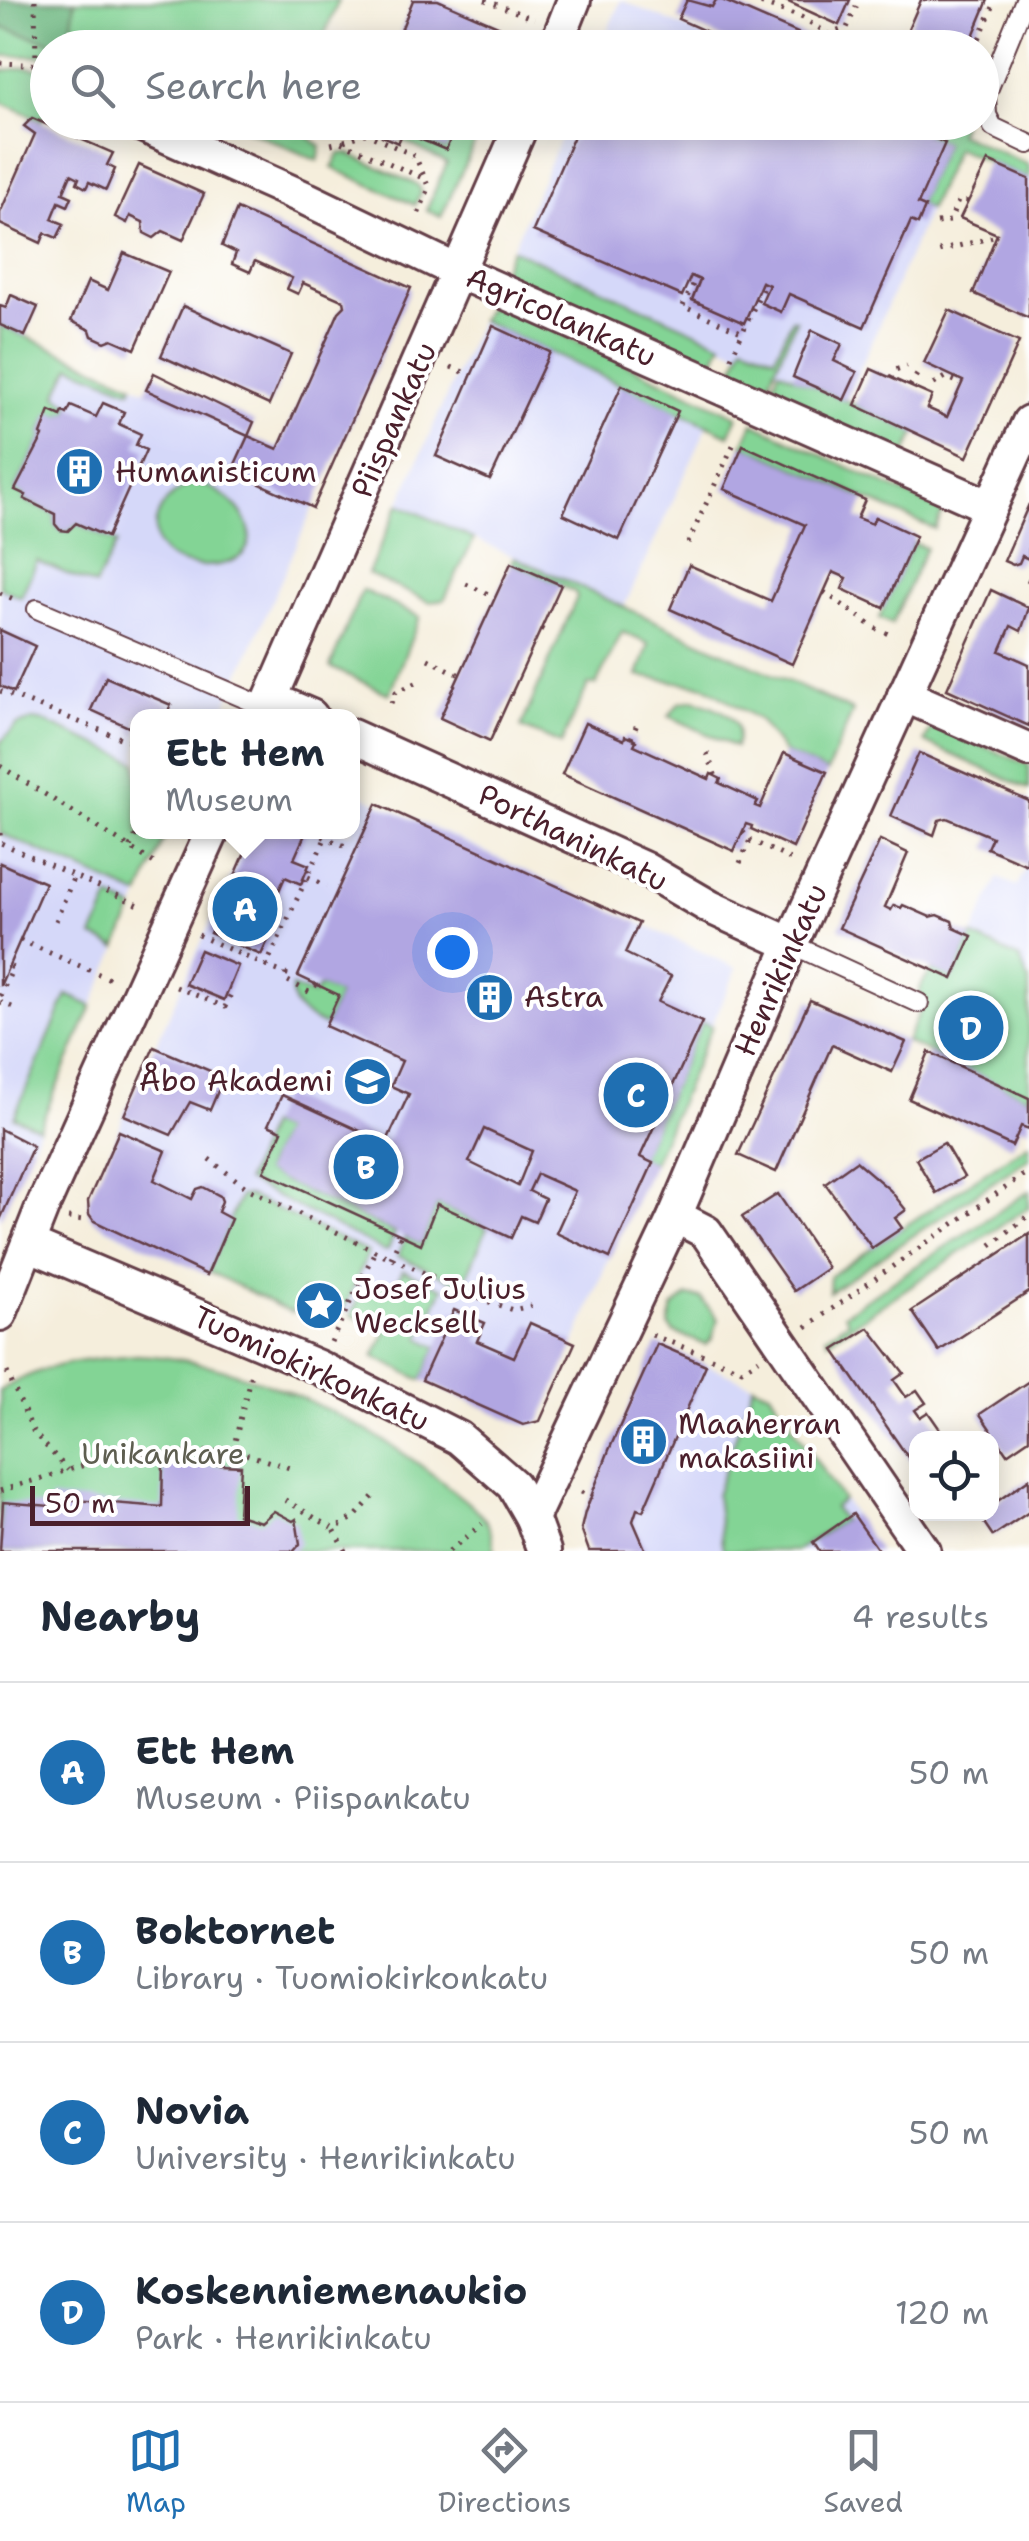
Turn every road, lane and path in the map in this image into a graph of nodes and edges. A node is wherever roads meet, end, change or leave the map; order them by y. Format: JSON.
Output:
{"nodes":[{"id":1,"x":35,"y":0,"type":"edge"},
{"id":2,"x":485,"y":0,"type":"edge"},
{"id":3,"x":574,"y":0,"type":"edge"},
{"id":4,"x":751,"y":0,"type":"edge"},
{"id":5,"x":859,"y":0,"type":"edge"},
{"id":6,"x":996,"y":0,"type":"edge"},
{"id":7,"x":1025,"y":0,"type":"edge"},
{"id":8,"x":35,"y":30,"type":"edge"},
{"id":9,"x":539,"y":30,"type":"edge"},
{"id":10,"x":549,"y":30,"type":"edge"},
{"id":11,"x":821,"y":30,"type":"edge"},
{"id":12,"x":841,"y":30,"type":"edge"},
{"id":13,"x":983,"y":30,"type":"edge"},
{"id":14,"x":0,"y":63,"type":"edge"},
{"id":15,"x":30,"y":64,"type":"edge"},
{"id":16,"x":999,"y":64,"type":"edge"},
{"id":17,"x":999,"y":130,"type":"edge"},
{"id":18,"x":174,"y":140,"type":"edge"},
{"id":19,"x":347,"y":140,"type":"edge"},
{"id":20,"x":383,"y":140,"type":"edge"},
{"id":21,"x":515,"y":140,"type":"edge"},
{"id":22,"x":341,"y":142,"type":"junction"},
{"id":23,"x":331,"y":144,"type":"dead end"},
{"id":24,"x":1029,"y":144,"type":"edge"},
{"id":25,"x":425,"y":179,"type":"junction"},
{"id":26,"x":970,"y":202,"type":"dead end"},
{"id":27,"x":418,"y":215,"type":"dead end"},
{"id":28,"x":937,"y":223,"type":"dead end"},
{"id":29,"x":997,"y":236,"type":"dead end"},
{"id":30,"x":939,"y":251,"type":"dead end"},
{"id":31,"x":459,"y":272,"type":"junction"},
{"id":32,"x":696,"y":278,"type":"dead end"},
{"id":33,"x":765,"y":284,"type":"dead end"},
{"id":34,"x":742,"y":333,"type":"junction"},
{"id":35,"x":733,"y":354,"type":"dead end"},
{"id":36,"x":908,"y":366,"type":"dead end"},
{"id":37,"x":451,"y":367,"type":"dead end"},
{"id":38,"x":918,"y":373,"type":"dead end"},
{"id":39,"x":471,"y":375,"type":"dead end"},
{"id":40,"x":891,"y":378,"type":"dead end"},
{"id":41,"x":934,"y":384,"type":"dead end"},
{"id":42,"x":962,"y":384,"type":"dead end"},
{"id":43,"x":910,"y":386,"type":"dead end"},
{"id":44,"x":1029,"y":422,"type":"edge"},
{"id":45,"x":736,"y":439,"type":"dead end"},
{"id":46,"x":988,"y":506,"type":"junction"},
{"id":47,"x":688,"y":543,"type":"dead end"},
{"id":48,"x":466,"y":584,"type":"dead end"},
{"id":49,"x":824,"y":592,"type":"dead end"},
{"id":50,"x":495,"y":598,"type":"dead end"},
{"id":51,"x":37,"y":609,"type":"dead end"},
{"id":52,"x":541,"y":630,"type":"dead end"},
{"id":53,"x":548,"y":633,"type":"dead end"},
{"id":54,"x":893,"y":636,"type":"dead end"},
{"id":55,"x":428,"y":659,"type":"dead end"},
{"id":56,"x":460,"y":674,"type":"dead end"},
{"id":57,"x":418,"y":682,"type":"dead end"},
{"id":58,"x":0,"y":691,"type":"edge"},
{"id":59,"x":511,"y":693,"type":"dead end"},
{"id":60,"x":904,"y":695,"type":"junction"},
{"id":61,"x":520,"y":696,"type":"dead end"},
{"id":62,"x":391,"y":704,"type":"dead end"},
{"id":63,"x":267,"y":708,"type":"edge"},
{"id":64,"x":638,"y":722,"type":"dead end"},
{"id":65,"x":631,"y":738,"type":"dead end"},
{"id":66,"x":360,"y":740,"type":"edge"},
{"id":67,"x":130,"y":742,"type":"edge"},
{"id":68,"x":1029,"y":750,"type":"edge"},
{"id":69,"x":707,"y":753,"type":"dead end"},
{"id":70,"x":0,"y":766,"type":"edge"},
{"id":71,"x":716,"y":776,"type":"dead end"},
{"id":72,"x":749,"y":825,"type":"dead end"},
{"id":73,"x":0,"y":834,"type":"edge"},
{"id":74,"x":134,"y":839,"type":"edge"},
{"id":75,"x":209,"y":839,"type":"edge"},
{"id":76,"x":325,"y":839,"type":"edge"},
{"id":77,"x":334,"y":839,"type":"edge"},
{"id":78,"x":750,"y":840,"type":"junction"},
{"id":79,"x":0,"y":842,"type":"edge"},
{"id":80,"x":345,"y":846,"type":"dead end"},
{"id":81,"x":130,"y":847,"type":"junction"},
{"id":82,"x":792,"y":860,"type":"dead end"},
{"id":83,"x":740,"y":864,"type":"dead end"},
{"id":84,"x":159,"y":866,"type":"dead end"},
{"id":85,"x":74,"y":876,"type":"junction"},
{"id":86,"x":308,"y":877,"type":"junction"},
{"id":87,"x":327,"y":886,"type":"dead end"},
{"id":88,"x":141,"y":906,"type":"dead end"},
{"id":89,"x":56,"y":921,"type":"dead end"},
{"id":90,"x":198,"y":935,"type":"dead end"},
{"id":91,"x":20,"y":940,"type":"dead end"},
{"id":92,"x":791,"y":944,"type":"junction"},
{"id":93,"x":9,"y":966,"type":"dead end"},
{"id":94,"x":266,"y":966,"type":"junction"},
{"id":95,"x":110,"y":979,"type":"dead end"},
{"id":96,"x":316,"y":985,"type":"dead end"},
{"id":97,"x":176,"y":987,"type":"dead end"},
{"id":98,"x":228,"y":992,"type":"dead end"},
{"id":99,"x":0,"y":999,"type":"edge"},
{"id":100,"x":918,"y":1003,"type":"dead end"},
{"id":101,"x":16,"y":1009,"type":"dead end"},
{"id":102,"x":209,"y":1160,"type":"dead end"},
{"id":103,"x":1029,"y":1171,"type":"edge"},
{"id":104,"x":1029,"y":1215,"type":"edge"},
{"id":105,"x":675,"y":1216,"type":"junction"},
{"id":106,"x":401,"y":1236,"type":"dead end"},
{"id":107,"x":28,"y":1244,"type":"junction"},
{"id":108,"x":991,"y":1245,"type":"dead end"},
{"id":109,"x":375,"y":1251,"type":"junction"},
{"id":110,"x":391,"y":1258,"type":"junction"},
{"id":111,"x":539,"y":1304,"type":"dead end"},
{"id":112,"x":0,"y":1314,"type":"edge"},
{"id":113,"x":808,"y":1325,"type":"dead end"},
{"id":114,"x":652,"y":1335,"type":"dead end"},
{"id":115,"x":331,"y":1342,"type":"dead end"},
{"id":116,"x":760,"y":1358,"type":"dead end"},
{"id":117,"x":6,"y":1372,"type":"dead end"},
{"id":118,"x":249,"y":1378,"type":"dead end"},
{"id":119,"x":233,"y":1450,"type":"junction"},
{"id":120,"x":69,"y":1470,"type":"junction"},
{"id":121,"x":296,"y":1470,"type":"dead end"},
{"id":122,"x":0,"y":1491,"type":"edge"},
{"id":123,"x":581,"y":1492,"type":"dead end"},
{"id":124,"x":376,"y":1493,"type":"dead end"},
{"id":125,"x":598,"y":1498,"type":"dead end"},
{"id":126,"x":286,"y":1500,"type":"dead end"},
{"id":127,"x":532,"y":1518,"type":"junction"},
{"id":128,"x":482,"y":1524,"type":"dead end"},
{"id":129,"x":334,"y":1530,"type":"junction"},
{"id":130,"x":346,"y":1551,"type":"edge"},
{"id":131,"x":449,"y":1551,"type":"edge"},
{"id":132,"x":544,"y":1551,"type":"edge"},
{"id":133,"x":924,"y":1551,"type":"edge"}],
"edges":[{"from":1,"to":8,"type":"path"},
{"from":2,"to":9,"type":"path"},
{"from":3,"to":10,"type":"street"},
{"from":4,"to":11,"type":"path"},
{"from":5,"to":12,"type":"path"},
{"from":6,"to":13,"type":"path"},
{"from":7,"to":16,"type":"lane"},
{"from":14,"to":15,"type":"path"},
{"from":17,"to":24,"type":"lane"},
{"from":18,"to":31,"type":"street","name":"Agricolankatu"},
{"from":19,"to":22,"type":"path"},
{"from":20,"to":25,"type":"path"},
{"from":21,"to":31,"type":"street","name":"Piispankatu"},
{"from":22,"to":23,"type":"path"},
{"from":22,"to":25,"type":"path"},
{"from":25,"to":27,"type":"path"},
{"from":26,"to":28,"type":"path"},
{"from":29,"to":30,"type":"path"},
{"from":31,"to":46,"type":"street","name":"Agricolankatu"},
{"from":31,"to":63,"type":"street","name":"Piispankatu"},
{"from":32,"to":34,"type":"path"},
{"from":33,"to":34,"type":"path"},
{"from":34,"to":35,"type":"path"},
{"from":36,"to":40,"type":"path"},
{"from":37,"to":39,"type":"path"},
{"from":38,"to":43,"type":"path"},
{"from":41,"to":42,"type":"path"},
{"from":44,"to":46,"type":"street","name":"Henrikinkatu"},
{"from":45,"to":47,"type":"path"},
{"from":46,"to":60,"type":"street","name":"Henrikinkatu"},
{"from":48,"to":50,"type":"path"},
{"from":49,"to":54,"type":"path"},
{"from":51,"to":63,"type":"lane"},
{"from":52,"to":53,"type":"path"},
{"from":55,"to":56,"type":"path"},
{"from":57,"to":62,"type":"path"},
{"from":58,"to":67,"type":"path"},
{"from":59,"to":61,"type":"path"},
{"from":60,"to":68,"type":"street"},
{"from":60,"to":92,"type":"street","name":"Henrikinkatu"},
{"from":64,"to":65,"type":"path"},
{"from":66,"to":92,"type":"street","name":"Porthaninkatu"},
{"from":69,"to":71,"type":"path"},
{"from":70,"to":81,"type":"path"},
{"from":72,"to":78,"type":"path"},
{"from":73,"to":79,"type":"path"},
{"from":74,"to":81,"type":"path"},
{"from":75,"to":107,"type":"street"},
{"from":76,"to":86,"type":"path"},
{"from":77,"to":80,"type":"path"},
{"from":78,"to":82,"type":"path"},
{"from":78,"to":83,"type":"path"},
{"from":79,"to":85,"type":"path"},
{"from":81,"to":84,"type":"path"},
{"from":85,"to":88,"type":"path"},
{"from":85,"to":89,"type":"path"},
{"from":86,"to":87,"type":"path"},
{"from":86,"to":94,"type":"path"},
{"from":90,"to":94,"type":"path"},
{"from":91,"to":95,"type":"path"},
{"from":92,"to":100,"type":"lane"},
{"from":92,"to":105,"type":"street","name":"Henrikinkatu"},
{"from":93,"to":99,"type":"path"},
{"from":94,"to":96,"type":"path"},
{"from":97,"to":98,"type":"path"},
{"from":99,"to":101,"type":"path"},
{"from":102,"to":109,"type":"path"},
{"from":103,"to":113,"type":"path"},
{"from":104,"to":108,"type":"path"},
{"from":105,"to":127,"type":"street","name":"Henrikinkatu"},
{"from":105,"to":133,"type":"street"},
{"from":106,"to":110,"type":"path"},
{"from":107,"to":112,"type":"street"},
{"from":107,"to":127,"type":"street","name":"Tuomiokirkonkatu"},
{"from":109,"to":110,"type":"path"},
{"from":109,"to":115,"type":"path"},
{"from":110,"to":111,"type":"path"},
{"from":114,"to":116,"type":"path"},
{"from":117,"to":120,"type":"path"},
{"from":118,"to":119,"type":"path"},
{"from":119,"to":120,"type":"path"},
{"from":119,"to":121,"type":"path"},
{"from":120,"to":122,"type":"path"},
{"from":123,"to":125,"type":"path"},
{"from":124,"to":129,"type":"path"},
{"from":126,"to":129,"type":"path"},
{"from":127,"to":132,"type":"street","name":"Tuomiokirkonkatu"},
{"from":128,"to":131,"type":"path"},
{"from":129,"to":130,"type":"path"}]}
